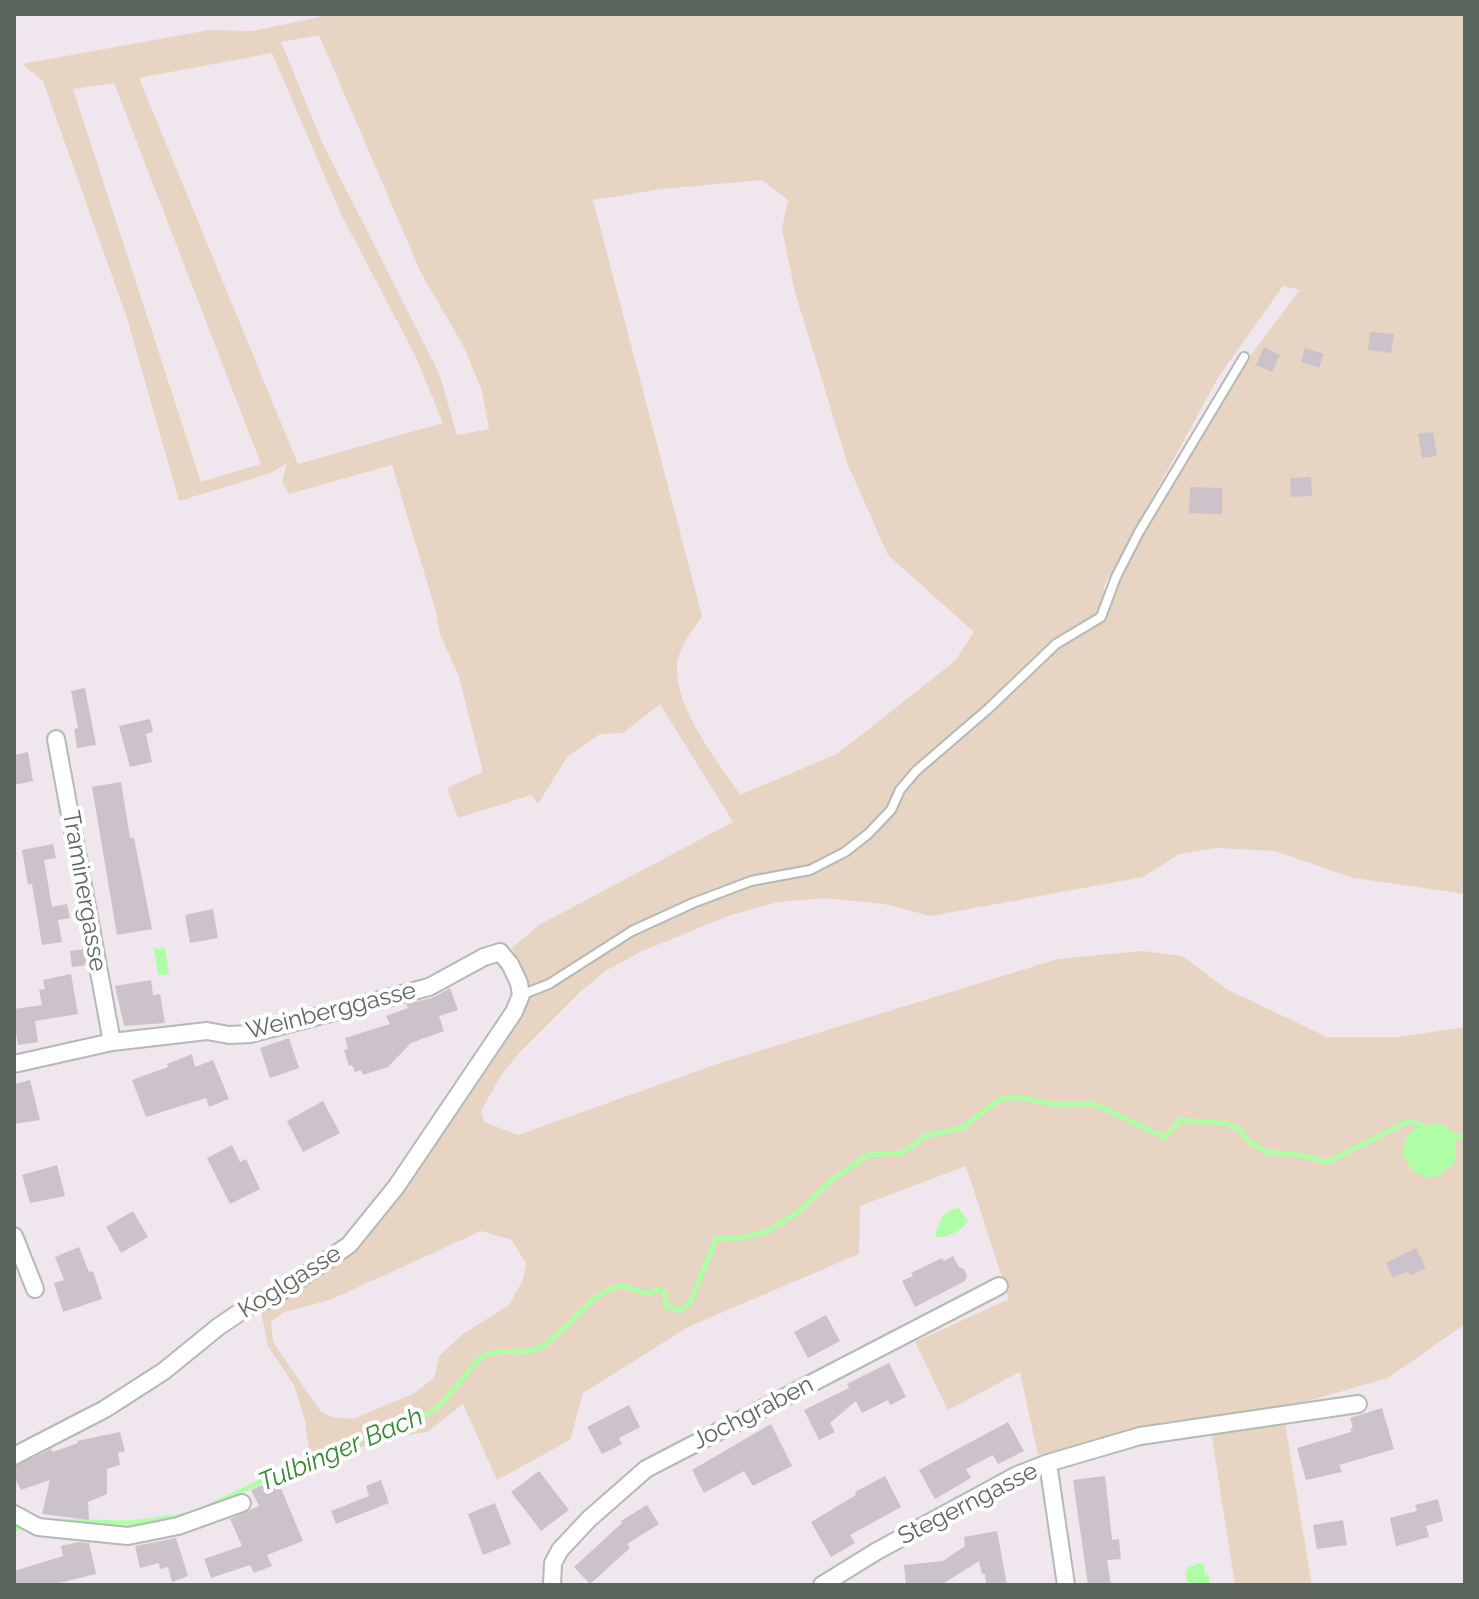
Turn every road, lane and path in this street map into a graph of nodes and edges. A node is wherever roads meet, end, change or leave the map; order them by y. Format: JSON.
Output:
{"nodes":[{"id":1,"x":1244,"y":357,"type":"dead end"},
{"id":2,"x":56,"y":739,"type":"dead end"},
{"id":3,"x":521,"y":995,"type":"junction"},
{"id":4,"x":112,"y":1042,"type":"junction"},
{"id":5,"x":14,"y":1064,"type":"edge"},
{"id":6,"x":14,"y":1236,"type":"edge"},
{"id":7,"x":999,"y":1286,"type":"dead end"},
{"id":8,"x":35,"y":1289,"type":"dead end"},
{"id":9,"x":1358,"y":1404,"type":"dead end"},
{"id":10,"x":14,"y":1456,"type":"edge"},
{"id":11,"x":1048,"y":1463,"type":"junction"},
{"id":12,"x":242,"y":1503,"type":"dead end"},
{"id":13,"x":14,"y":1514,"type":"edge"},
{"id":14,"x":552,"y":1585,"type":"edge"},
{"id":15,"x":822,"y":1585,"type":"edge"},
{"id":16,"x":1066,"y":1585,"type":"edge"}],
"edges":[{"from":1,"to":3,"type":"lane"},
{"from":2,"to":4,"type":"street","name":"Traminergasse"},
{"from":3,"to":4,"type":"street","name":"Weinberggasse"},
{"from":3,"to":10,"type":"street","name":"Koglgasse"},
{"from":4,"to":5,"type":"street","name":"Weinberggasse"},
{"from":6,"to":8,"type":"street"},
{"from":7,"to":14,"type":"street","name":"Jochgraben"},
{"from":9,"to":11,"type":"street","name":"Stegerngasse"},
{"from":11,"to":15,"type":"street","name":"Stegerngasse"},
{"from":11,"to":16,"type":"street"},
{"from":12,"to":13,"type":"street"}]}
